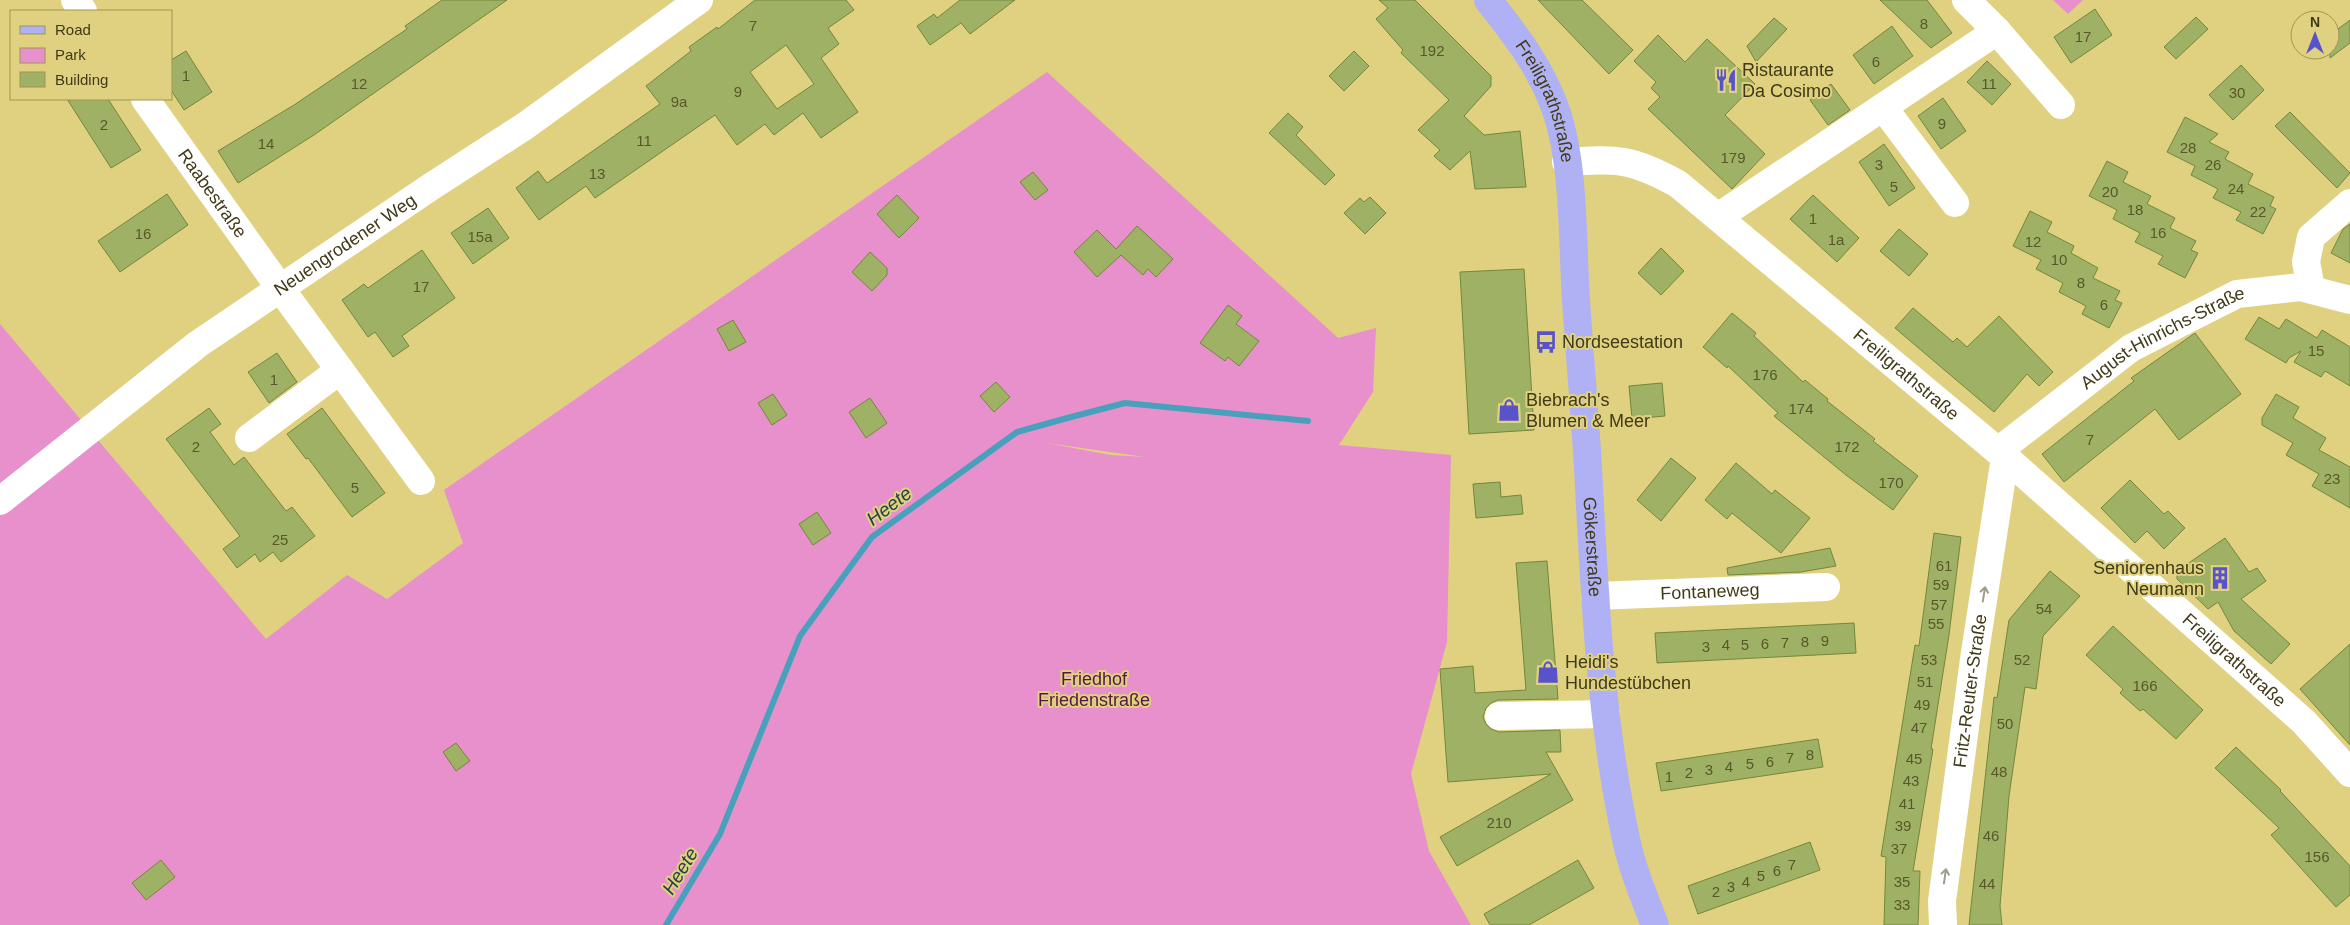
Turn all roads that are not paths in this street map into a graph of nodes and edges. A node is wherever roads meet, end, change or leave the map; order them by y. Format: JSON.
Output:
{"nodes":[{"id":1,"x":699,"y":0,"type":"edge"},
{"id":2,"x":1488,"y":0,"type":"edge"},
{"id":3,"x":1966,"y":0,"type":"edge"},
{"id":4,"x":1997,"y":31,"type":"junction"},
{"id":5,"x":146,"y":100,"type":"edge"},
{"id":6,"x":2061,"y":105,"type":"dead end"},
{"id":7,"x":1883,"y":107,"type":"junction"},
{"id":8,"x":1566,"y":162,"type":"junction"},
{"id":9,"x":1955,"y":203,"type":"dead end"},
{"id":10,"x":2350,"y":203,"type":"edge"},
{"id":11,"x":1718,"y":217,"type":"junction"},
{"id":12,"x":280,"y":288,"type":"junction"},
{"id":13,"x":2311,"y":288,"type":"junction"},
{"id":14,"x":2350,"y":300,"type":"edge"},
{"id":15,"x":340,"y":370,"type":"junction"},
{"id":16,"x":249,"y":438,"type":"dead end"},
{"id":17,"x":2002,"y":454,"type":"junction"},
{"id":18,"x":421,"y":481,"type":"dead end"},
{"id":19,"x":0,"y":501,"type":"edge"},
{"id":20,"x":1826,"y":587,"type":"dead end"},
{"id":21,"x":1595,"y":596,"type":"junction"},
{"id":22,"x":1606,"y":714,"type":"junction"},
{"id":23,"x":1499,"y":716,"type":"dead end"},
{"id":24,"x":2350,"y":773,"type":"edge"},
{"id":25,"x":1655,"y":925,"type":"edge"},
{"id":26,"x":1943,"y":925,"type":"edge"}],
"edges":[{"from":1,"to":12,"type":"street","name":"Neuengrodener Weg"},
{"from":2,"to":8,"type":"main road","name":"Freiligrathstraße"},
{"from":3,"to":4,"type":"street"},
{"from":4,"to":6,"type":"street"},
{"from":4,"to":7,"type":"street"},
{"from":5,"to":12,"type":"street","name":"Raabestraße"},
{"from":7,"to":9,"type":"street"},
{"from":7,"to":11,"type":"street"},
{"from":8,"to":11,"type":"street","name":"Freiligrathstraße"},
{"from":8,"to":21,"type":"main road","name":"Gökerstraße"},
{"from":10,"to":13,"type":"street"},
{"from":11,"to":17,"type":"street","name":"Freiligrathstraße"},
{"from":12,"to":15,"type":"street","name":"Raabestraße"},
{"from":12,"to":19,"type":"street","name":"Neuengrodener Weg"},
{"from":13,"to":14,"type":"street","name":"August-Hinrichs-Straße"},
{"from":13,"to":17,"type":"street","name":"August-Hinrichs-Straße"},
{"from":15,"to":16,"type":"street"},
{"from":15,"to":18,"type":"street","name":"Raabestraße"},
{"from":17,"to":24,"type":"street","name":"Freiligrathstraße"},
{"from":26,"to":17,"type":"street","name":"Fritz-Reuter-Straße","one_way":true},
{"from":20,"to":21,"type":"street","name":"Fontaneweg"},
{"from":21,"to":22,"type":"main road","name":"Gökerstraße"},
{"from":22,"to":23,"type":"street"},
{"from":22,"to":25,"type":"main road","name":"Gökerstraße"}]}
